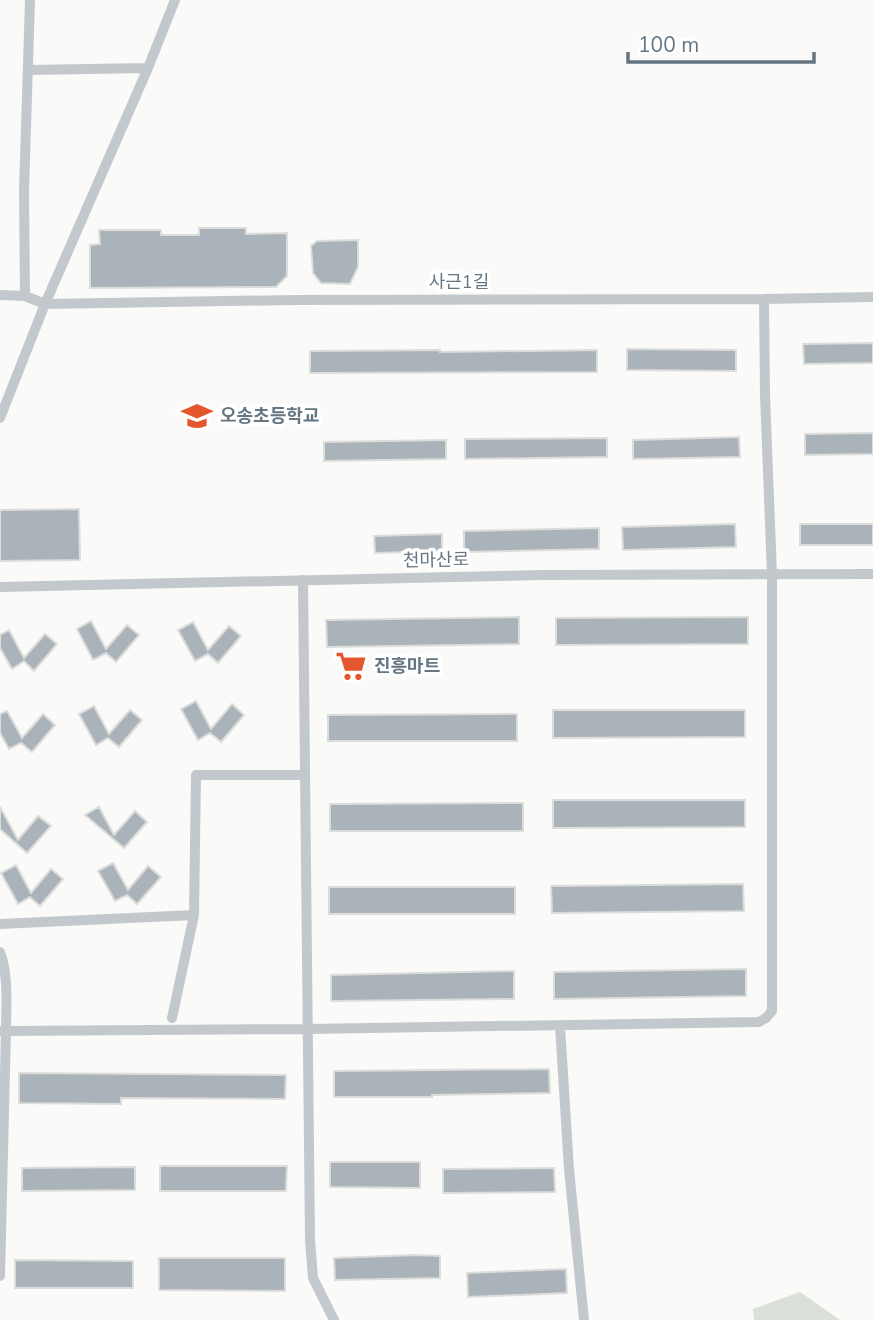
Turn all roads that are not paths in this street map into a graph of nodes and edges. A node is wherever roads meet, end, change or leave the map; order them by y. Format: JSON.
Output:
{"nodes":[{"id":1,"x":30,"y":0,"type":"edge"},
{"id":2,"x":175,"y":0,"type":"edge"},
{"id":3,"x":148,"y":68,"type":"junction"},
{"id":4,"x":28,"y":71,"type":"junction"},
{"id":5,"x":0,"y":295,"type":"edge"},
{"id":6,"x":25,"y":296,"type":"junction"},
{"id":7,"x":873,"y":297,"type":"edge"},
{"id":8,"x":764,"y":299,"type":"junction"},
{"id":9,"x":45,"y":304,"type":"junction"},
{"id":10,"x":0,"y":418,"type":"edge"},
{"id":11,"x":873,"y":574,"type":"edge"},
{"id":12,"x":772,"y":575,"type":"junction"},
{"id":13,"x":303,"y":580,"type":"junction"},
{"id":14,"x":0,"y":587,"type":"edge"},
{"id":15,"x":305,"y":775,"type":"junction"},
{"id":16,"x":194,"y":915,"type":"junction"},
{"id":17,"x":0,"y":924,"type":"edge"},
{"id":18,"x":0,"y":952,"type":"edge"},
{"id":19,"x":172,"y":1018,"type":"dead end"},
{"id":20,"x":560,"y":1026,"type":"junction"},
{"id":21,"x":308,"y":1030,"type":"junction"},
{"id":22,"x":3,"y":1031,"type":"edge"},
{"id":23,"x":0,"y":1266,"type":"edge"},
{"id":24,"x":0,"y":1276,"type":"edge"},
{"id":25,"x":334,"y":1320,"type":"edge"},
{"id":26,"x":584,"y":1320,"type":"edge"}],
"edges":[{"from":1,"to":4,"type":"street"},
{"from":2,"to":3,"type":"street"},
{"from":3,"to":4,"type":"street"},
{"from":3,"to":9,"type":"street"},
{"from":4,"to":6,"type":"street"},
{"from":5,"to":6,"type":"street","name":"사근1길"},
{"from":6,"to":9,"type":"street","name":"사근1길"},
{"from":7,"to":8,"type":"street","name":"사근1길"},
{"from":8,"to":9,"type":"street","name":"사근1길"},
{"from":8,"to":12,"type":"street"},
{"from":9,"to":10,"type":"street"},
{"from":11,"to":12,"type":"street","name":"천마산로"},
{"from":12,"to":13,"type":"street","name":"천마산로"},
{"from":12,"to":20,"type":"street"},
{"from":13,"to":14,"type":"street","name":"천마산로"},
{"from":13,"to":15,"type":"street"},
{"from":15,"to":16,"type":"street"},
{"from":15,"to":21,"type":"street"},
{"from":16,"to":17,"type":"street"},
{"from":16,"to":19,"type":"street"},
{"from":18,"to":22,"type":"street"},
{"from":20,"to":21,"type":"street"},
{"from":20,"to":26,"type":"street"},
{"from":21,"to":22,"type":"street"},
{"from":21,"to":25,"type":"street"},
{"from":22,"to":23,"type":"street"},
{"from":23,"to":24,"type":"street"}]}
